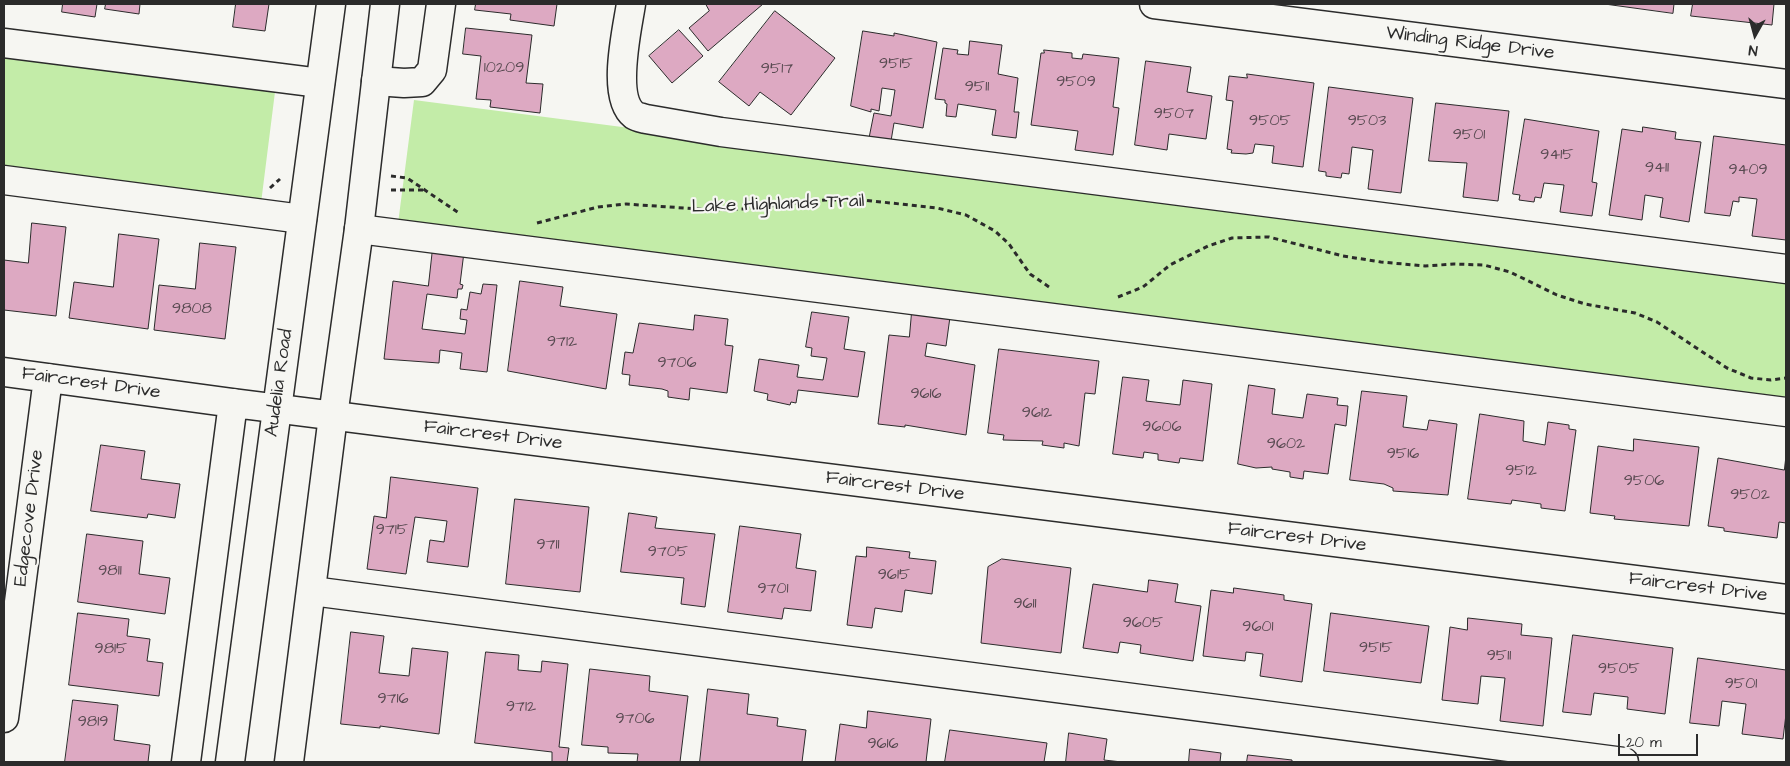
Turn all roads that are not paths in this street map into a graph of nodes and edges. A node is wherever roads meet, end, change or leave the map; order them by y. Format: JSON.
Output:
{"nodes":[{"id":1,"x":331,"y":4,"type":"edge"},
{"id":2,"x":385,"y":4,"type":"edge"},
{"id":3,"x":441,"y":4,"type":"edge"},
{"id":4,"x":631,"y":4,"type":"edge"},
{"id":5,"x":1154,"y":4,"type":"edge"},
{"id":6,"x":4,"y":43,"type":"edge"},
{"id":7,"x":376,"y":80,"type":"junction"},
{"id":8,"x":320,"y":83,"type":"junction"},
{"id":9,"x":1786,"y":84,"type":"edge"},
{"id":10,"x":4,"y":180,"type":"edge"},
{"id":11,"x":302,"y":219,"type":"junction"},
{"id":12,"x":359,"y":229,"type":"junction"},
{"id":13,"x":1786,"y":270,"type":"edge"},
{"id":14,"x":4,"y":372,"type":"edge"},
{"id":15,"x":48,"y":378,"type":"junction"},
{"id":16,"x":233,"y":403,"type":"junction"},
{"id":17,"x":277,"y":409,"type":"junction"},
{"id":18,"x":1786,"y":412,"type":"edge"},
{"id":19,"x":333,"y":416,"type":"junction"},
{"id":20,"x":312,"y":591,"type":"junction"},
{"id":21,"x":1786,"y":599,"type":"edge"},
{"id":22,"x":4,"y":718,"type":"edge"},
{"id":23,"x":186,"y":762,"type":"edge"},
{"id":24,"x":230,"y":762,"type":"edge"},
{"id":25,"x":289,"y":762,"type":"edge"},
{"id":26,"x":1624,"y":762,"type":"edge"}],
"edges":[{"from":1,"to":8,"type":"street","name":"Audelia Road"},
{"from":2,"to":7,"type":"street"},
{"from":3,"to":7,"type":"street"},
{"from":4,"to":13,"type":"street"},
{"from":5,"to":9,"type":"street","name":"Winding Ridge Drive"},
{"from":6,"to":8,"type":"street"},
{"from":7,"to":12,"type":"street"},
{"from":8,"to":11,"type":"street","name":"Audelia Road"},
{"from":10,"to":11,"type":"street"},
{"from":11,"to":17,"type":"street","name":"Audelia Road"},
{"from":12,"to":18,"type":"street"},
{"from":12,"to":19,"type":"street"},
{"from":14,"to":15,"type":"street","name":"Faircrest Drive"},
{"from":15,"to":16,"type":"street","name":"Faircrest Drive"},
{"from":15,"to":22,"type":"street","name":"Edgecove Drive"},
{"from":16,"to":17,"type":"street","name":"Faircrest Drive"},
{"from":16,"to":23,"type":"street"},
{"from":17,"to":19,"type":"street","name":"Faircrest Drive"},
{"from":17,"to":24,"type":"street","name":"Audelia Road"},
{"from":19,"to":20,"type":"street"},
{"from":19,"to":21,"type":"street","name":"Faircrest Drive"},
{"from":20,"to":25,"type":"street"},
{"from":20,"to":26,"type":"street"}]}
